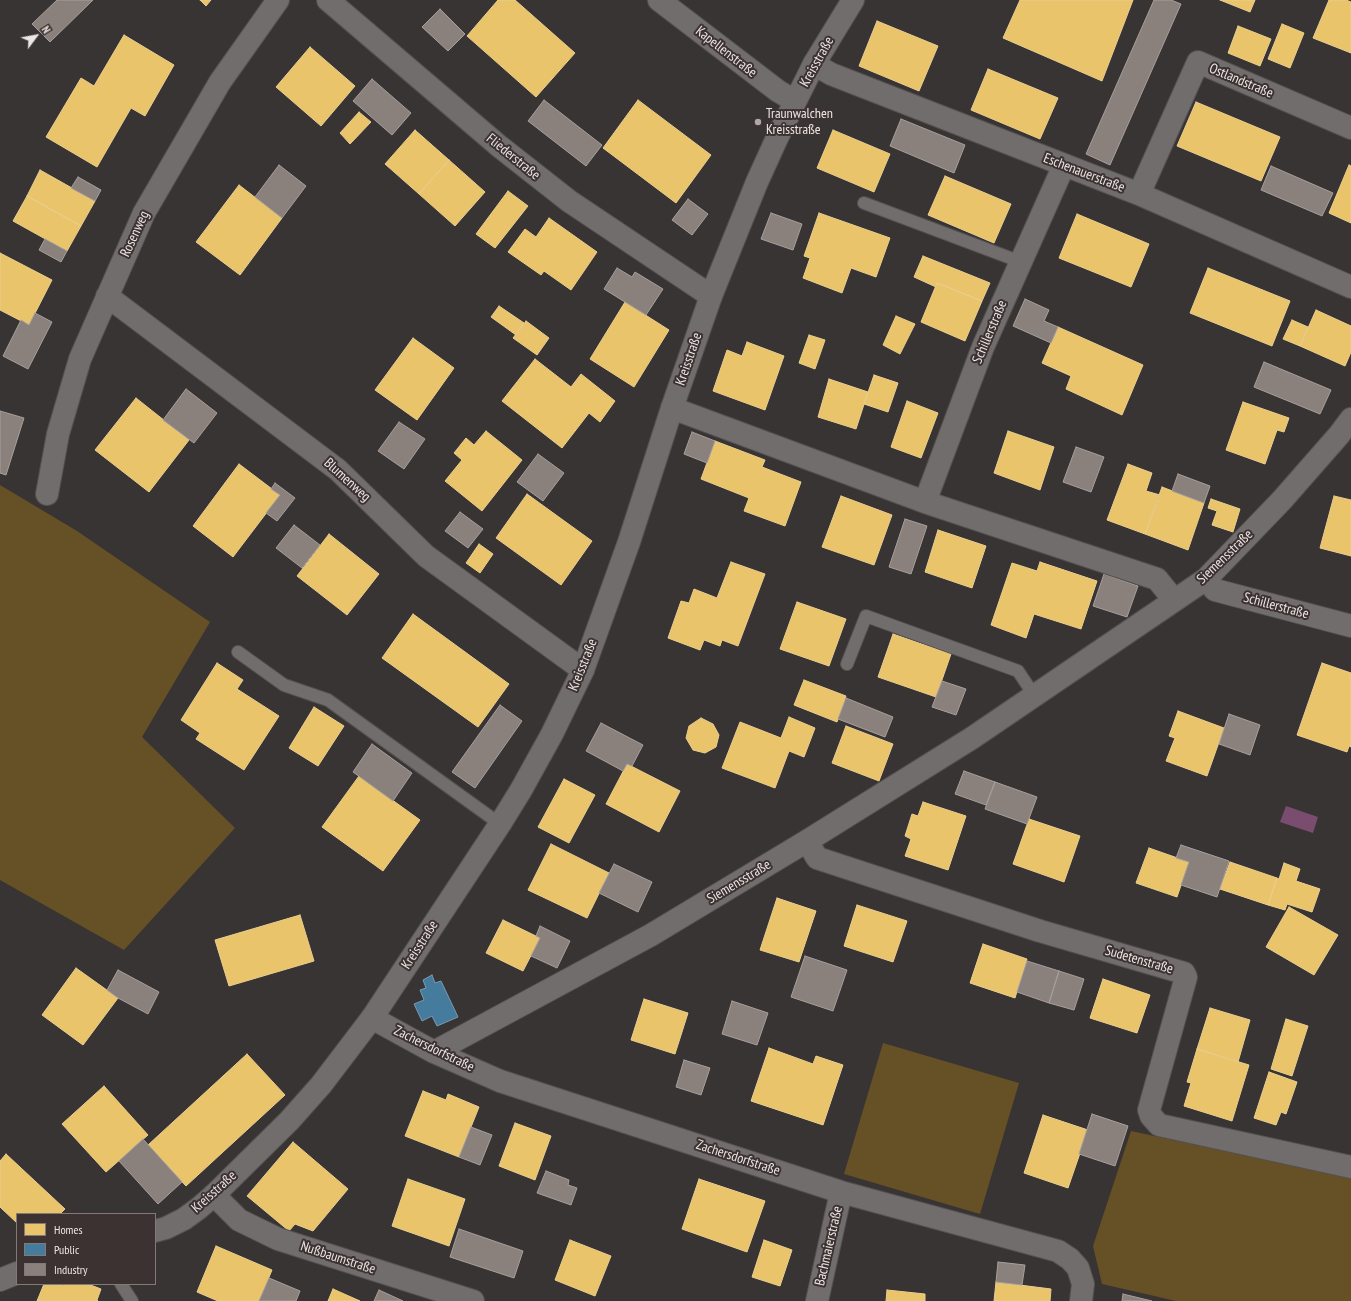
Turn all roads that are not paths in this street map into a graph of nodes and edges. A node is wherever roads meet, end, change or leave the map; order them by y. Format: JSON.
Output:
{"nodes":[{"id":1,"x":278,"y":0,"type":"edge"},
{"id":2,"x":328,"y":0,"type":"edge"},
{"id":3,"x":659,"y":0,"type":"edge"},
{"id":4,"x":853,"y":0,"type":"edge"},
{"id":5,"x":814,"y":64,"type":"junction"},
{"id":6,"x":795,"y":101,"type":"junction"},
{"id":7,"x":1351,"y":128,"type":"edge"},
{"id":8,"x":1064,"y":165,"type":"junction"},
{"id":9,"x":1139,"y":194,"type":"junction"},
{"id":10,"x":864,"y":203,"type":"dead end"},
{"id":11,"x":1021,"y":262,"type":"junction"},
{"id":12,"x":1351,"y":287,"type":"edge"},
{"id":13,"x":107,"y":296,"type":"junction"},
{"id":14,"x":711,"y":296,"type":"junction"},
{"id":15,"x":672,"y":408,"type":"junction"},
{"id":16,"x":1351,"y":419,"type":"edge"},
{"id":17,"x":47,"y":494,"type":"dead end"},
{"id":18,"x":925,"y":502,"type":"junction"},
{"id":19,"x":1206,"y":579,"type":"junction"},
{"id":20,"x":1174,"y":600,"type":"junction"},
{"id":21,"x":1351,"y":626,"type":"edge"},
{"id":22,"x":238,"y":652,"type":"dead end"},
{"id":23,"x":847,"y":664,"type":"dead end"},
{"id":24,"x":583,"y":670,"type":"junction"},
{"id":25,"x":1034,"y":695,"type":"junction"},
{"id":26,"x":500,"y":824,"type":"junction"},
{"id":27,"x":807,"y":841,"type":"junction"},
{"id":28,"x":372,"y":1018,"type":"junction"},
{"id":29,"x":434,"y":1052,"type":"junction"},
{"id":30,"x":1351,"y":1167,"type":"edge"},
{"id":31,"x":841,"y":1192,"type":"junction"},
{"id":32,"x":214,"y":1195,"type":"junction"},
{"id":33,"x":156,"y":1231,"type":"edge"},
{"id":34,"x":16,"y":1273,"type":"edge"},
{"id":35,"x":0,"y":1280,"type":"edge"},
{"id":36,"x":122,"y":1285,"type":"edge"},
{"id":37,"x":132,"y":1301,"type":"edge"},
{"id":38,"x":473,"y":1301,"type":"edge"},
{"id":39,"x":817,"y":1301,"type":"edge"},
{"id":40,"x":1081,"y":1301,"type":"edge"}],
"edges":[{"from":1,"to":13,"type":"street","name":"Rosenweg"},
{"from":2,"to":14,"type":"street","name":"Fliederstraße"},
{"from":3,"to":6,"type":"street","name":"Kapellenstraße"},
{"from":4,"to":5,"type":"street","name":"Kreisstraße"},
{"from":5,"to":6,"type":"street","name":"Kreisstraße"},
{"from":5,"to":8,"type":"street","name":"Eschenauerstraße"},
{"from":6,"to":14,"type":"street","name":"Kreisstraße"},
{"from":7,"to":9,"type":"street","name":"Ostlandstraße"},
{"from":8,"to":9,"type":"street","name":"Eschenauerstraße"},
{"from":8,"to":11,"type":"street","name":"Schillerstraße"},
{"from":9,"to":12,"type":"street","name":"Eschenauerstraße"},
{"from":10,"to":11,"type":"lane"},
{"from":11,"to":18,"type":"street","name":"Schillerstraße"},
{"from":13,"to":17,"type":"street","name":"Rosenweg"},
{"from":13,"to":24,"type":"street","name":"Blumenweg"},
{"from":14,"to":15,"type":"street","name":"Kreisstraße"},
{"from":15,"to":18,"type":"street"},
{"from":15,"to":24,"type":"street","name":"Kreisstraße"},
{"from":16,"to":19,"type":"street","name":"Siemensstraße"},
{"from":18,"to":20,"type":"street"},
{"from":19,"to":20,"type":"street","name":"Siemensstraße"},
{"from":19,"to":21,"type":"street","name":"Schillerstraße"},
{"from":20,"to":25,"type":"street","name":"Siemensstraße"},
{"from":22,"to":26,"type":"lane"},
{"from":23,"to":25,"type":"lane"},
{"from":24,"to":26,"type":"street","name":"Kreisstraße"},
{"from":25,"to":27,"type":"street","name":"Siemensstraße"},
{"from":26,"to":28,"type":"street","name":"Kreisstraße"},
{"from":27,"to":29,"type":"street","name":"Siemensstraße"},
{"from":27,"to":30,"type":"street","name":"Sudetenstraße"},
{"from":28,"to":29,"type":"street","name":"Zachersdorfstraße"},
{"from":28,"to":32,"type":"street","name":"Kreisstraße"},
{"from":29,"to":31,"type":"street","name":"Zachersdorfstraße"},
{"from":31,"to":39,"type":"street","name":"Bachmaierstraße"},
{"from":31,"to":40,"type":"street","name":"Zachersdorfstraße"},
{"from":32,"to":33,"type":"street","name":"Kreisstraße"},
{"from":32,"to":38,"type":"street","name":"Nußbaumstraße"},
{"from":34,"to":35,"type":"street"},
{"from":36,"to":37,"type":"lane"}]}
